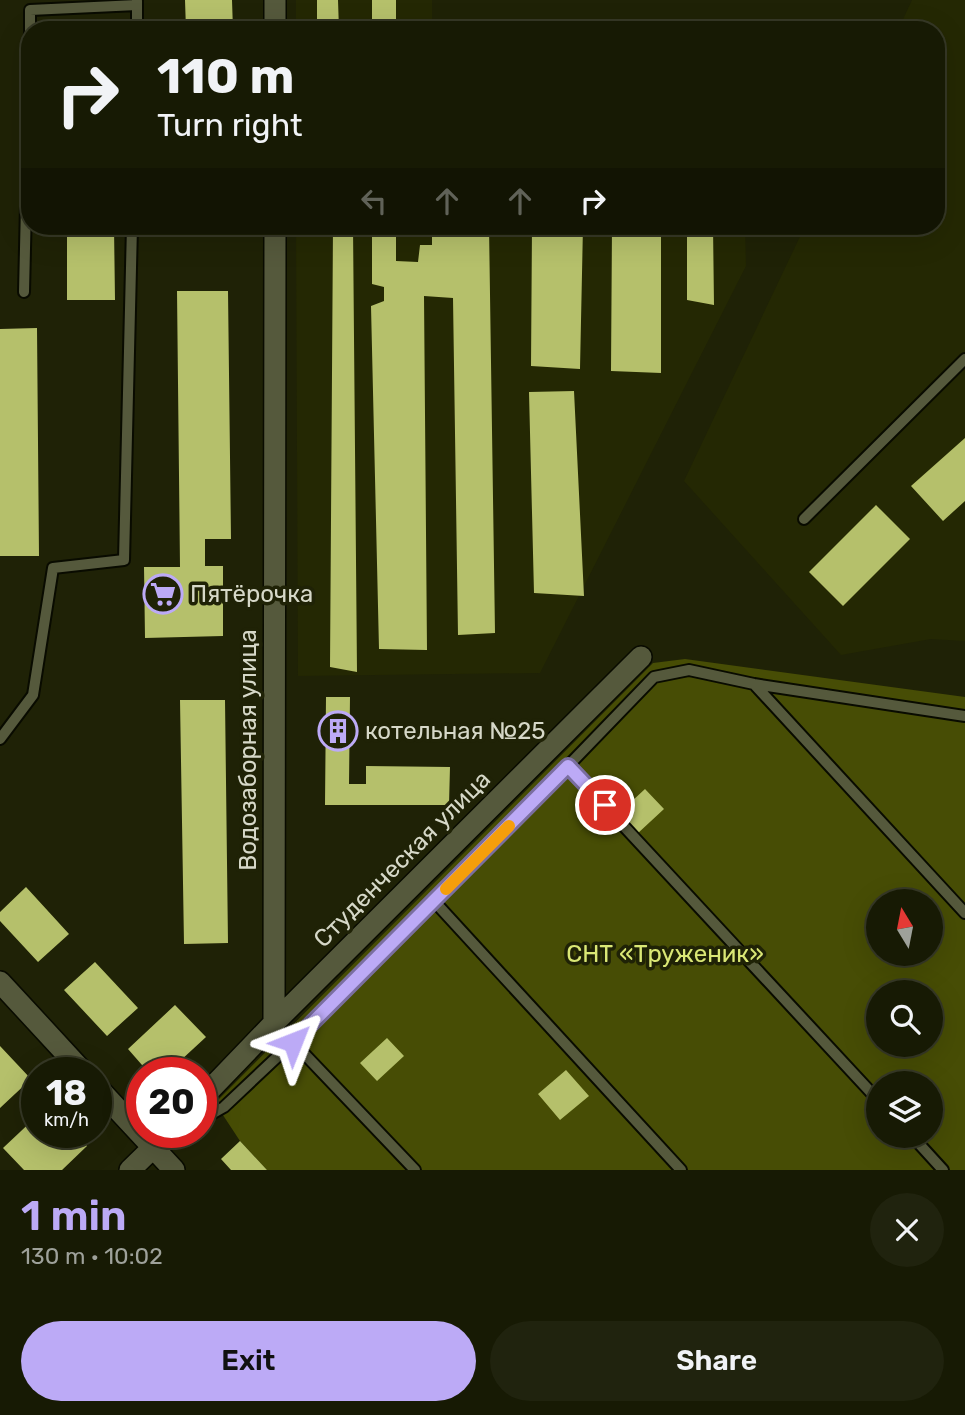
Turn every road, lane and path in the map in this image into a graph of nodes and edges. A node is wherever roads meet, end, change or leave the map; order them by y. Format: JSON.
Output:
{"nodes":[{"id":1,"x":275,"y":0,"type":"edge"},
{"id":2,"x":137,"y":2,"type":"edge"},
{"id":3,"x":30,"y":21,"type":"edge"},
{"id":4,"x":136,"y":21,"type":"edge"},
{"id":5,"x":275,"y":21,"type":"edge"},
{"id":6,"x":25,"y":235,"type":"edge"},
{"id":7,"x":132,"y":235,"type":"edge"},
{"id":8,"x":275,"y":235,"type":"edge"},
{"id":9,"x":24,"y":292,"type":"dead end"},
{"id":10,"x":965,"y":359,"type":"edge"},
{"id":11,"x":804,"y":519,"type":"dead end"},
{"id":12,"x":641,"y":657,"type":"dead end"},
{"id":13,"x":754,"y":684,"type":"junction"},
{"id":14,"x":965,"y":716,"type":"edge"},
{"id":15,"x":0,"y":739,"type":"edge"},
{"id":16,"x":568,"y":766,"type":"junction"},
{"id":17,"x":434,"y":901,"type":"junction"},
{"id":18,"x":965,"y":912,"type":"edge"},
{"id":19,"x":0,"y":982,"type":"edge"},
{"id":20,"x":275,"y":1023,"type":"junction"},
{"id":21,"x":293,"y":1042,"type":"junction"},
{"id":22,"x":69,"y":1057,"type":"edge"},
{"id":23,"x":217,"y":1083,"type":"edge"},
{"id":24,"x":866,"y":1087,"type":"edge"},
{"id":25,"x":112,"y":1103,"type":"edge"},
{"id":26,"x":217,"y":1111,"type":"edge"},
{"id":27,"x":126,"y":1118,"type":"edge"},
{"id":28,"x":154,"y":1148,"type":"joint"},
{"id":29,"x":923,"y":1148,"type":"edge"},
{"id":30,"x":130,"y":1170,"type":"edge"},
{"id":31,"x":174,"y":1170,"type":"edge"},
{"id":32,"x":415,"y":1170,"type":"edge"},
{"id":33,"x":681,"y":1170,"type":"edge"},
{"id":34,"x":943,"y":1170,"type":"edge"}],
"edges":[{"from":1,"to":5,"type":"street"},
{"from":2,"to":3,"type":"lane"},
{"from":2,"to":4,"type":"lane"},
{"from":6,"to":9,"type":"lane"},
{"from":7,"to":15,"type":"lane"},
{"from":8,"to":20,"type":"street","name":"Водозаборная улица"},
{"from":10,"to":11,"type":"lane"},
{"from":12,"to":20,"type":"street","name":"Студенческая улица"},
{"from":13,"to":14,"type":"lane"},
{"from":13,"to":16,"type":"lane"},
{"from":13,"to":18,"type":"lane"},
{"from":16,"to":17,"type":"lane"},
{"from":16,"to":24,"type":"lane"},
{"from":17,"to":21,"type":"lane"},
{"from":17,"to":33,"type":"lane"},
{"from":19,"to":22,"type":"street"},
{"from":20,"to":23,"type":"street","name":"Студенческая улица"},
{"from":21,"to":26,"type":"lane"},
{"from":21,"to":32,"type":"lane"},
{"from":25,"to":27,"type":"street"},
{"from":28,"to":30,"type":"street"},
{"from":28,"to":31,"type":"street"},
{"from":29,"to":34,"type":"lane"}]}
